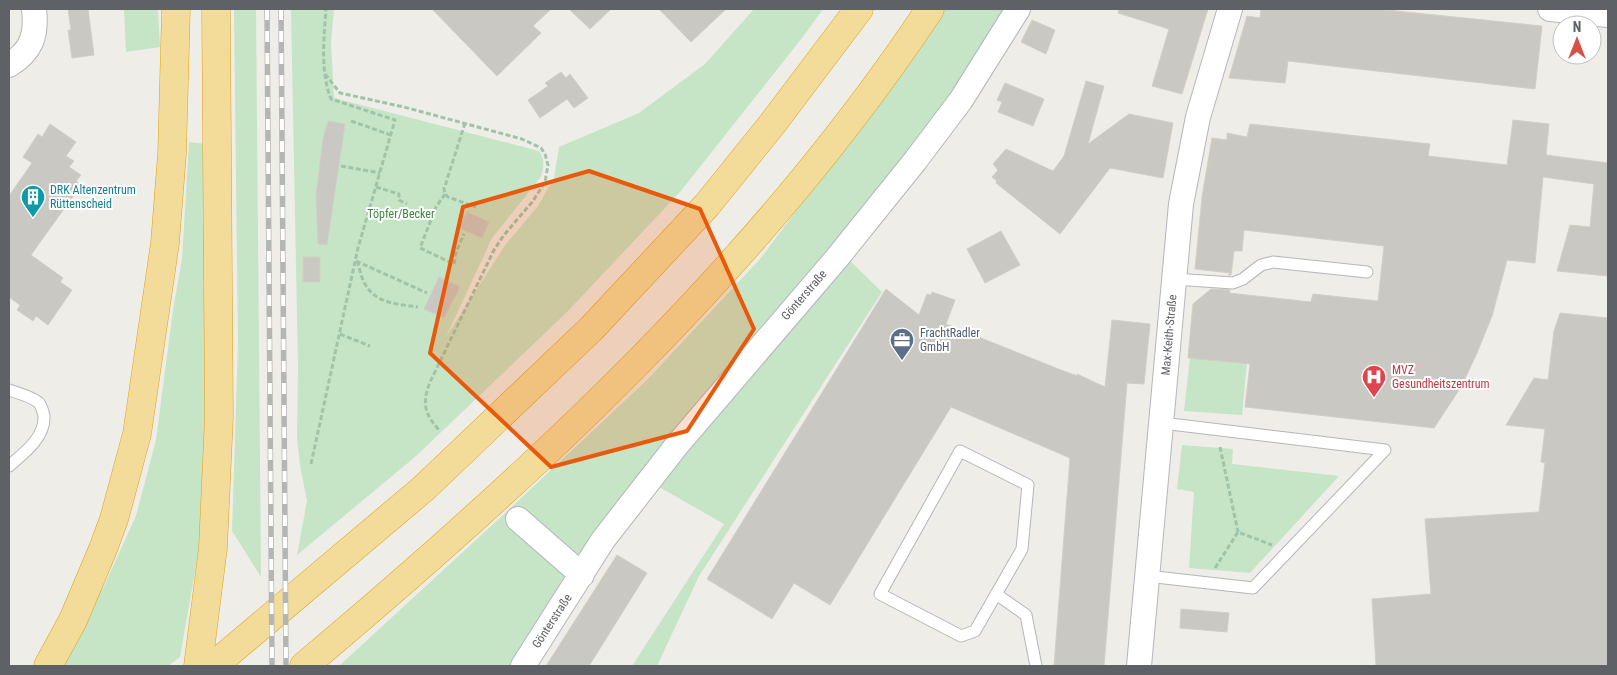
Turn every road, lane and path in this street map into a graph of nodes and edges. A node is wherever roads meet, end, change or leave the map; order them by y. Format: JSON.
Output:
{"nodes":[{"id":1,"x":34,"y":9,"type":"edge"},
{"id":2,"x":176,"y":9,"type":"edge"},
{"id":3,"x":216,"y":9,"type":"edge"},
{"id":4,"x":326,"y":9,"type":"edge"},
{"id":5,"x":859,"y":9,"type":"edge"},
{"id":6,"x":930,"y":9,"type":"edge"},
{"id":7,"x":1018,"y":9,"type":"edge"},
{"id":8,"x":1230,"y":9,"type":"edge"},
{"id":9,"x":1550,"y":9,"type":"edge"},
{"id":10,"x":1608,"y":15,"type":"edge"},
{"id":11,"x":9,"y":65,"type":"edge"},
{"id":12,"x":325,"y":74,"type":"junction"},
{"id":13,"x":351,"y":122,"type":"dead end"},
{"id":14,"x":465,"y":123,"type":"junction"},
{"id":15,"x":391,"y":135,"type":"junction"},
{"id":16,"x":341,"y":166,"type":"dead end"},
{"id":17,"x":380,"y":173,"type":"junction"},
{"id":18,"x":376,"y":187,"type":"junction"},
{"id":19,"x":445,"y":194,"type":"junction"},
{"id":20,"x":408,"y":204,"type":"dead end"},
{"id":21,"x":476,"y":207,"type":"dead end"},
{"id":22,"x":464,"y":234,"type":"dead end"},
{"id":23,"x":356,"y":261,"type":"junction"},
{"id":24,"x":1367,"y":272,"type":"dead end"},
{"id":25,"x":1174,"y":279,"type":"junction"},
{"id":26,"x":427,"y":293,"type":"dead end"},
{"id":27,"x":418,"y":307,"type":"dead end"},
{"id":28,"x":340,"y":334,"type":"junction"},
{"id":29,"x":370,"y":346,"type":"dead end"},
{"id":30,"x":9,"y":390,"type":"edge"},
{"id":31,"x":1162,"y":422,"type":"junction"},
{"id":32,"x":439,"y":430,"type":"dead end"},
{"id":33,"x":1216,"y":430,"type":"junction"},
{"id":34,"x":311,"y":464,"type":"dead end"},
{"id":35,"x":9,"y":466,"type":"edge"},
{"id":36,"x":518,"y":519,"type":"dead end"},
{"id":37,"x":1238,"y":532,"type":"junction"},
{"id":38,"x":1288,"y":551,"type":"junction"},
{"id":39,"x":582,"y":575,"type":"junction"},
{"id":40,"x":1148,"y":576,"type":"junction"},
{"id":41,"x":1205,"y":583,"type":"junction"},
{"id":42,"x":996,"y":594,"type":"junction"},
{"id":43,"x":48,"y":666,"type":"edge"},
{"id":44,"x":198,"y":666,"type":"edge"},
{"id":45,"x":213,"y":666,"type":"edge"},
{"id":46,"x":304,"y":666,"type":"edge"},
{"id":47,"x":523,"y":666,"type":"edge"},
{"id":48,"x":1036,"y":666,"type":"edge"},
{"id":49,"x":1139,"y":666,"type":"edge"}],
"edges":[{"from":1,"to":11,"type":"street"},
{"from":2,"to":43,"type":"highway"},
{"from":3,"to":44,"type":"highway"},
{"from":4,"to":12,"type":"path"},
{"from":5,"to":45,"type":"highway"},
{"from":6,"to":46,"type":"highway"},
{"from":7,"to":39,"type":"street","name":"Gönterstraße"},
{"from":8,"to":25,"type":"street","name":"Max-Keith-Straße"},
{"from":9,"to":10,"type":"street"},
{"from":12,"to":14,"type":"path"},
{"from":12,"to":15,"type":"path"},
{"from":13,"to":15,"type":"path"},
{"from":14,"to":19,"type":"path"},
{"from":14,"to":32,"type":"path"},
{"from":15,"to":17,"type":"path"},
{"from":16,"to":17,"type":"path"},
{"from":17,"to":18,"type":"path"},
{"from":18,"to":20,"type":"path"},
{"from":18,"to":23,"type":"path"},
{"from":19,"to":21,"type":"path"},
{"from":19,"to":22,"type":"path"},
{"from":23,"to":26,"type":"path"},
{"from":23,"to":27,"type":"path"},
{"from":23,"to":28,"type":"path"},
{"from":24,"to":25,"type":"lane"},
{"from":25,"to":31,"type":"street","name":"Max-Keith-Straße"},
{"from":28,"to":29,"type":"path"},
{"from":28,"to":34,"type":"path"},
{"from":30,"to":35,"type":"lane"},
{"from":31,"to":33,"type":"lane"},
{"from":31,"to":40,"type":"street","name":"Max-Keith-Straße"},
{"from":33,"to":37,"type":"path"},
{"from":33,"to":38,"type":"lane"},
{"from":36,"to":39,"type":"street"},
{"from":37,"to":38,"type":"path"},
{"from":37,"to":41,"type":"path"},
{"from":38,"to":41,"type":"lane"},
{"from":39,"to":47,"type":"street","name":"Gönterstraße"},
{"from":40,"to":41,"type":"lane"},
{"from":40,"to":49,"type":"street","name":"Max-Keith-Straße"},
{"from":42,"to":42,"type":"lane"},
{"from":42,"to":48,"type":"lane"}]}
